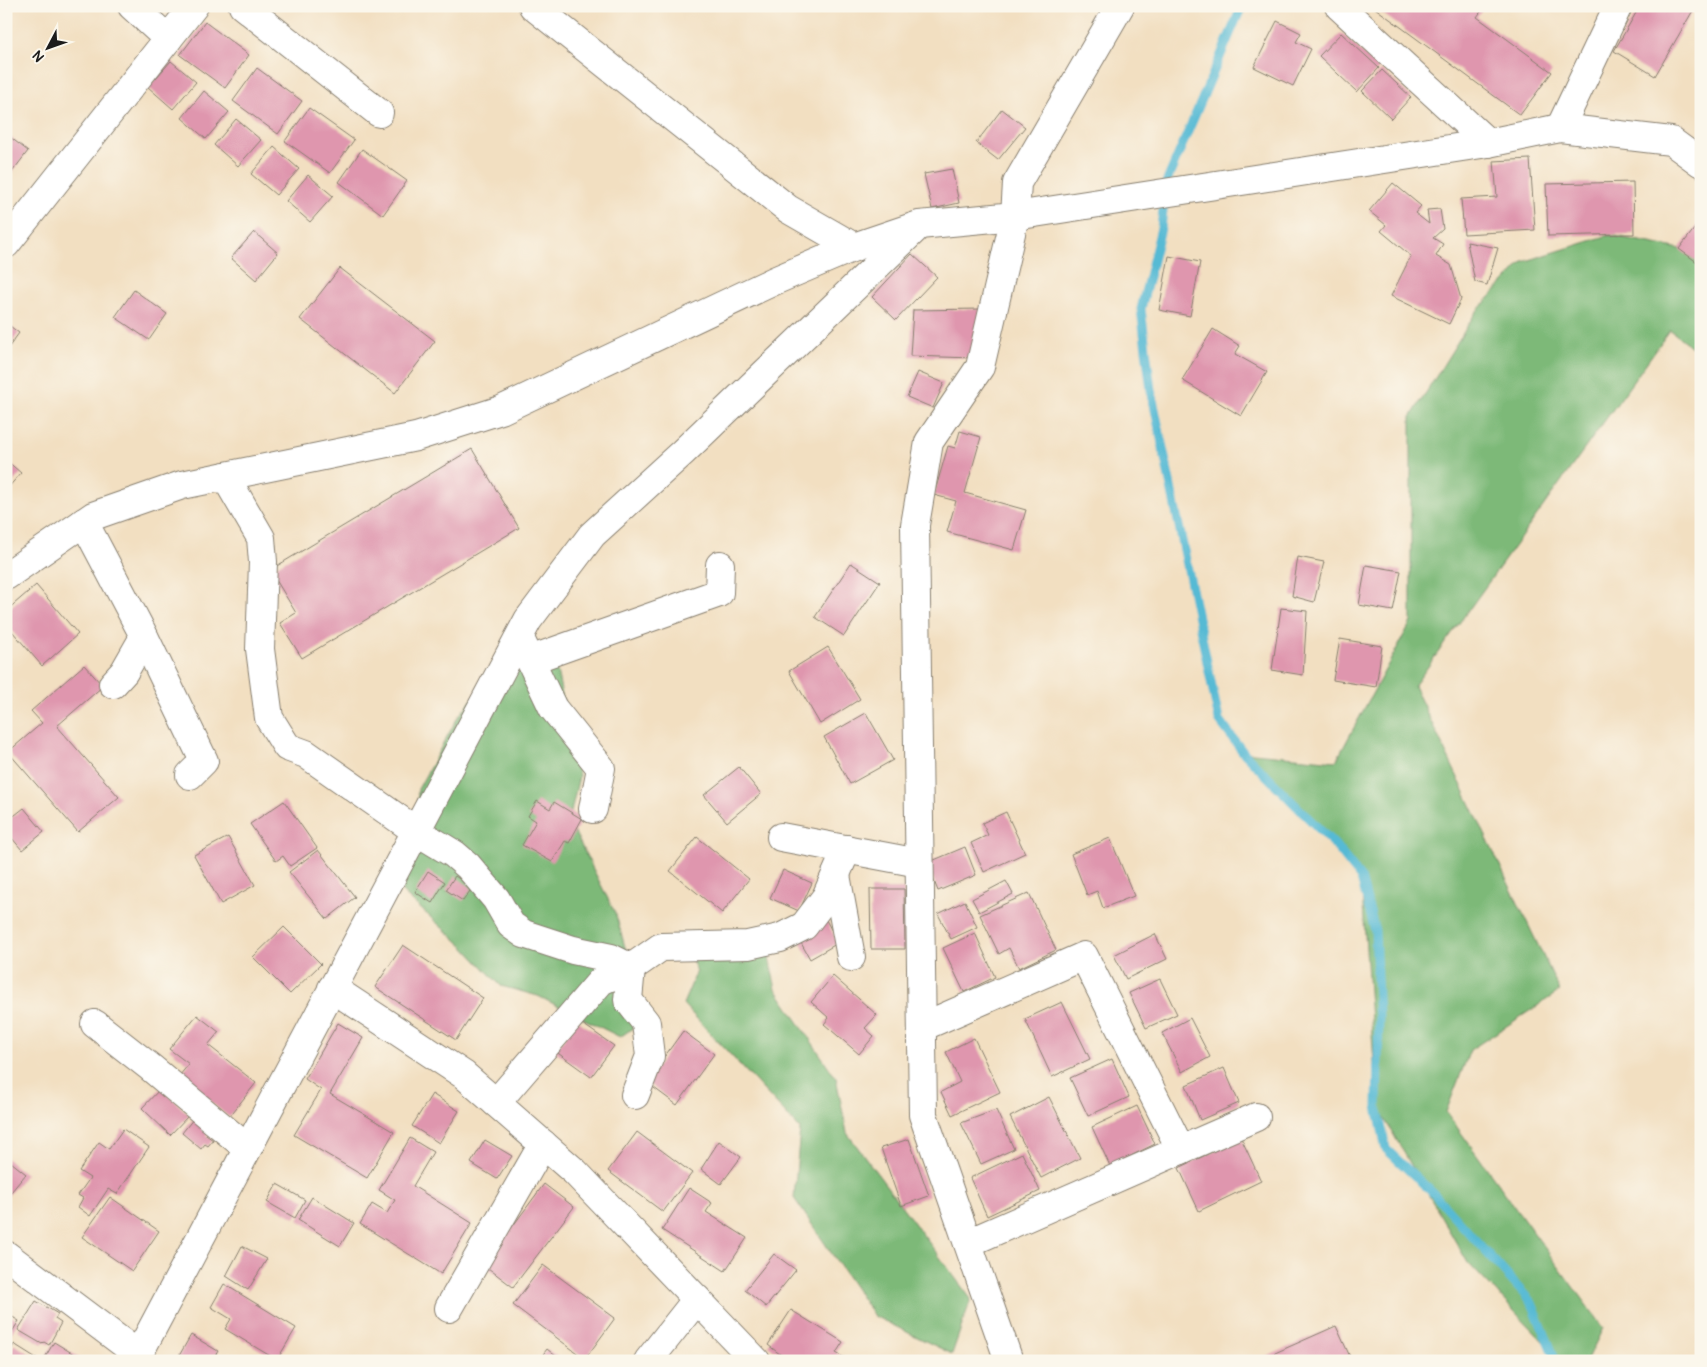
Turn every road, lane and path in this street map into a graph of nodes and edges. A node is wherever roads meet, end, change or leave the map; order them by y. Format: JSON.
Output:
{"nodes":[{"id":1,"x":132,"y":6,"type":"edge"},
{"id":2,"x":194,"y":6,"type":"edge"},
{"id":3,"x":243,"y":6,"type":"edge"},
{"id":4,"x":533,"y":6,"type":"edge"},
{"id":5,"x":1120,"y":6,"type":"edge"},
{"id":6,"x":1339,"y":6,"type":"edge"},
{"id":7,"x":1618,"y":6,"type":"edge"},
{"id":8,"x":168,"y":38,"type":"junction"},
{"id":9,"x":379,"y":113,"type":"dead end"},
{"id":10,"x":1560,"y":128,"type":"junction"},
{"id":11,"x":1488,"y":143,"type":"junction"},
{"id":12,"x":1701,"y":163,"type":"edge"},
{"id":13,"x":1015,"y":216,"type":"junction"},
{"id":14,"x":919,"y":225,"type":"junction"},
{"id":15,"x":6,"y":244,"type":"edge"},
{"id":16,"x":854,"y":247,"type":"junction"},
{"id":17,"x":225,"y":476,"type":"junction"},
{"id":18,"x":84,"y":522,"type":"junction"},
{"id":19,"x":720,"y":564,"type":"dead end"},
{"id":20,"x":6,"y":576,"type":"edge"},
{"id":21,"x":144,"y":637,"type":"junction"},
{"id":22,"x":525,"y":649,"type":"junction"},
{"id":23,"x":113,"y":684,"type":"dead end"},
{"id":24,"x":190,"y":775,"type":"dead end"},
{"id":25,"x":593,"y":809,"type":"dead end"},
{"id":26,"x":416,"y":831,"type":"junction"},
{"id":27,"x":782,"y":838,"type":"dead end"},
{"id":28,"x":847,"y":849,"type":"junction"},
{"id":29,"x":919,"y":862,"type":"junction"},
{"id":30,"x":836,"y":874,"type":"junction"},
{"id":31,"x":851,"y":957,"type":"dead end"},
{"id":32,"x":631,"y":968,"type":"junction"},
{"id":33,"x":332,"y":988,"type":"junction"},
{"id":34,"x":95,"y":1024,"type":"dead end"},
{"id":35,"x":922,"y":1027,"type":"junction"},
{"id":36,"x":635,"y":1095,"type":"dead end"},
{"id":37,"x":496,"y":1103,"type":"junction"},
{"id":38,"x":1256,"y":1117,"type":"dead end"},
{"id":39,"x":543,"y":1144,"type":"junction"},
{"id":40,"x":248,"y":1148,"type":"junction"},
{"id":41,"x":1181,"y":1150,"type":"junction"},
{"id":42,"x":968,"y":1243,"type":"junction"},
{"id":43,"x":6,"y":1255,"type":"edge"},
{"id":44,"x":697,"y":1299,"type":"junction"},
{"id":45,"x":449,"y":1308,"type":"dead end"},
{"id":46,"x":137,"y":1358,"type":"edge"},
{"id":47,"x":648,"y":1361,"type":"edge"},
{"id":48,"x":756,"y":1361,"type":"edge"},
{"id":49,"x":1009,"y":1361,"type":"edge"}],
"edges":[{"from":1,"to":8,"type":"street"},
{"from":2,"to":8,"type":"street"},
{"from":3,"to":9,"type":"street"},
{"from":4,"to":16,"type":"street"},
{"from":5,"to":13,"type":"street"},
{"from":6,"to":11,"type":"street"},
{"from":7,"to":10,"type":"street"},
{"from":8,"to":15,"type":"street"},
{"from":10,"to":11,"type":"street"},
{"from":10,"to":12,"type":"street"},
{"from":11,"to":13,"type":"street"},
{"from":13,"to":14,"type":"street"},
{"from":13,"to":29,"type":"street"},
{"from":14,"to":16,"type":"street"},
{"from":14,"to":22,"type":"street"},
{"from":16,"to":17,"type":"street"},
{"from":17,"to":18,"type":"street"},
{"from":17,"to":26,"type":"street"},
{"from":18,"to":20,"type":"street"},
{"from":18,"to":21,"type":"street"},
{"from":19,"to":22,"type":"street"},
{"from":21,"to":23,"type":"street"},
{"from":21,"to":24,"type":"street"},
{"from":22,"to":25,"type":"street"},
{"from":22,"to":26,"type":"street"},
{"from":26,"to":32,"type":"street"},
{"from":26,"to":33,"type":"street"},
{"from":27,"to":28,"type":"street"},
{"from":28,"to":29,"type":"street"},
{"from":28,"to":30,"type":"street"},
{"from":29,"to":35,"type":"street"},
{"from":30,"to":31,"type":"street"},
{"from":30,"to":32,"type":"street"},
{"from":32,"to":36,"type":"street"},
{"from":32,"to":37,"type":"street"},
{"from":33,"to":37,"type":"street"},
{"from":33,"to":40,"type":"street"},
{"from":34,"to":40,"type":"street"},
{"from":35,"to":41,"type":"street"},
{"from":35,"to":42,"type":"street"},
{"from":37,"to":39,"type":"street"},
{"from":38,"to":41,"type":"street"},
{"from":39,"to":44,"type":"street"},
{"from":39,"to":45,"type":"street"},
{"from":40,"to":46,"type":"street"},
{"from":41,"to":42,"type":"street"},
{"from":42,"to":49,"type":"street"},
{"from":43,"to":46,"type":"street"},
{"from":44,"to":47,"type":"street"},
{"from":44,"to":48,"type":"street"}]}
